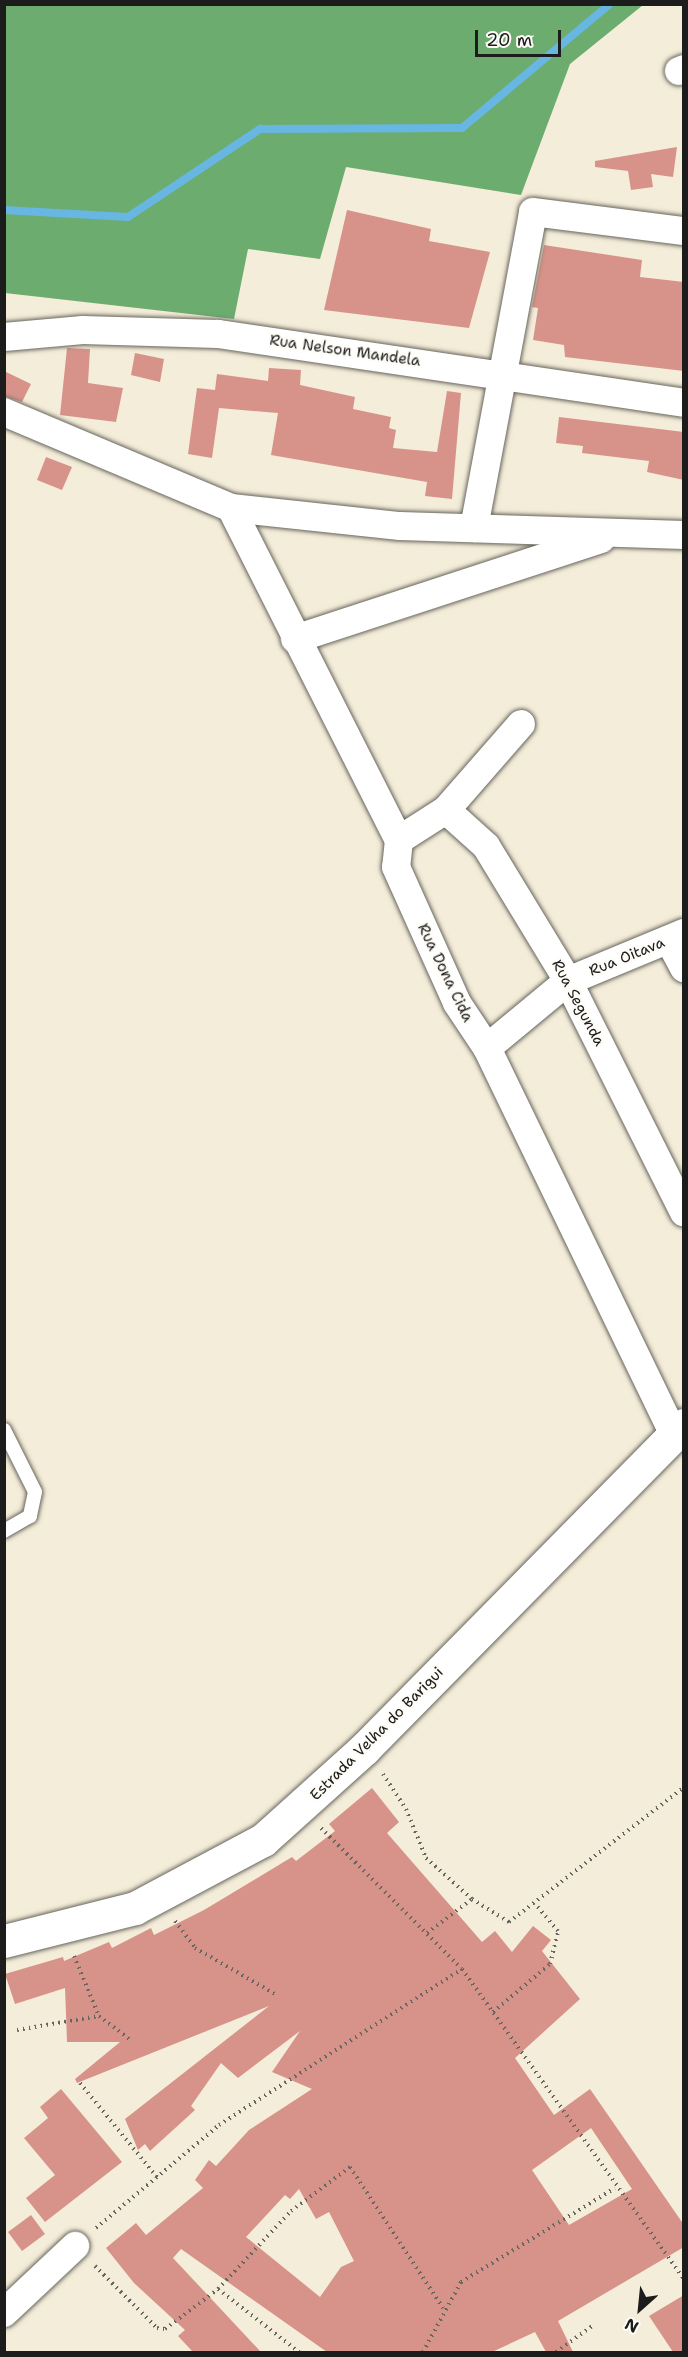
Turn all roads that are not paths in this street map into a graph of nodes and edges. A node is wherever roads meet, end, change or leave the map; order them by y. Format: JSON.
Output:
{"nodes":[{"id":1,"x":684,"y":231,"type":"edge"},
{"id":2,"x":4,"y":337,"type":"edge"},
{"id":3,"x":501,"y":375,"type":"junction"},
{"id":4,"x":684,"y":404,"type":"edge"},
{"id":5,"x":4,"y":412,"type":"edge"},
{"id":6,"x":231,"y":508,"type":"junction"},
{"id":7,"x":474,"y":528,"type":"junction"},
{"id":8,"x":621,"y":532,"type":"junction"},
{"id":9,"x":684,"y":534,"type":"edge"},
{"id":10,"x":295,"y":639,"type":"junction"},
{"id":11,"x":522,"y":724,"type":"dead end"},
{"id":12,"x":446,"y":810,"type":"junction"},
{"id":13,"x":399,"y":840,"type":"junction"},
{"id":14,"x":676,"y":936,"type":"edge"},
{"id":15,"x":684,"y":968,"type":"edge"},
{"id":16,"x":568,"y":981,"type":"junction"},
{"id":17,"x":487,"y":1048,"type":"junction"},
{"id":18,"x":684,"y":1213,"type":"edge"},
{"id":19,"x":4,"y":1430,"type":"edge"},
{"id":20,"x":679,"y":1430,"type":"edge"},
{"id":21,"x":4,"y":1532,"type":"edge"},
{"id":22,"x":4,"y":1941,"type":"edge"},
{"id":23,"x":75,"y":2246,"type":"road end"},
{"id":24,"x":4,"y":2313,"type":"edge"}],
"edges":[{"from":1,"to":3,"type":"street"},
{"from":2,"to":3,"type":"street","name":"Rua Nelson Mandela"},
{"from":3,"to":4,"type":"street","name":"Rua Nelson Mandela"},
{"from":3,"to":7,"type":"street"},
{"from":5,"to":6,"type":"street"},
{"from":6,"to":7,"type":"street"},
{"from":6,"to":10,"type":"street","name":"Rua Dona Cida"},
{"from":7,"to":8,"type":"street"},
{"from":8,"to":9,"type":"street"},
{"from":8,"to":10,"type":"street"},
{"from":10,"to":13,"type":"street","name":"Rua Dona Cida"},
{"from":11,"to":12,"type":"street"},
{"from":12,"to":13,"type":"street"},
{"from":12,"to":16,"type":"street","name":"Rua Segunda"},
{"from":13,"to":17,"type":"street","name":"Rua Dona Cida"},
{"from":14,"to":15,"type":"street"},
{"from":14,"to":16,"type":"street","name":"Rua Oitava"},
{"from":16,"to":17,"type":"street","name":"Rua Oitava"},
{"from":16,"to":18,"type":"street","name":"Rua Segunda"},
{"from":17,"to":20,"type":"street","name":"Rua Dona Cida"},
{"from":19,"to":21,"type":"lane"},
{"from":20,"to":22,"type":"street","name":"Estrada Velha do Barigui"},
{"from":23,"to":24,"type":"street"}]}
